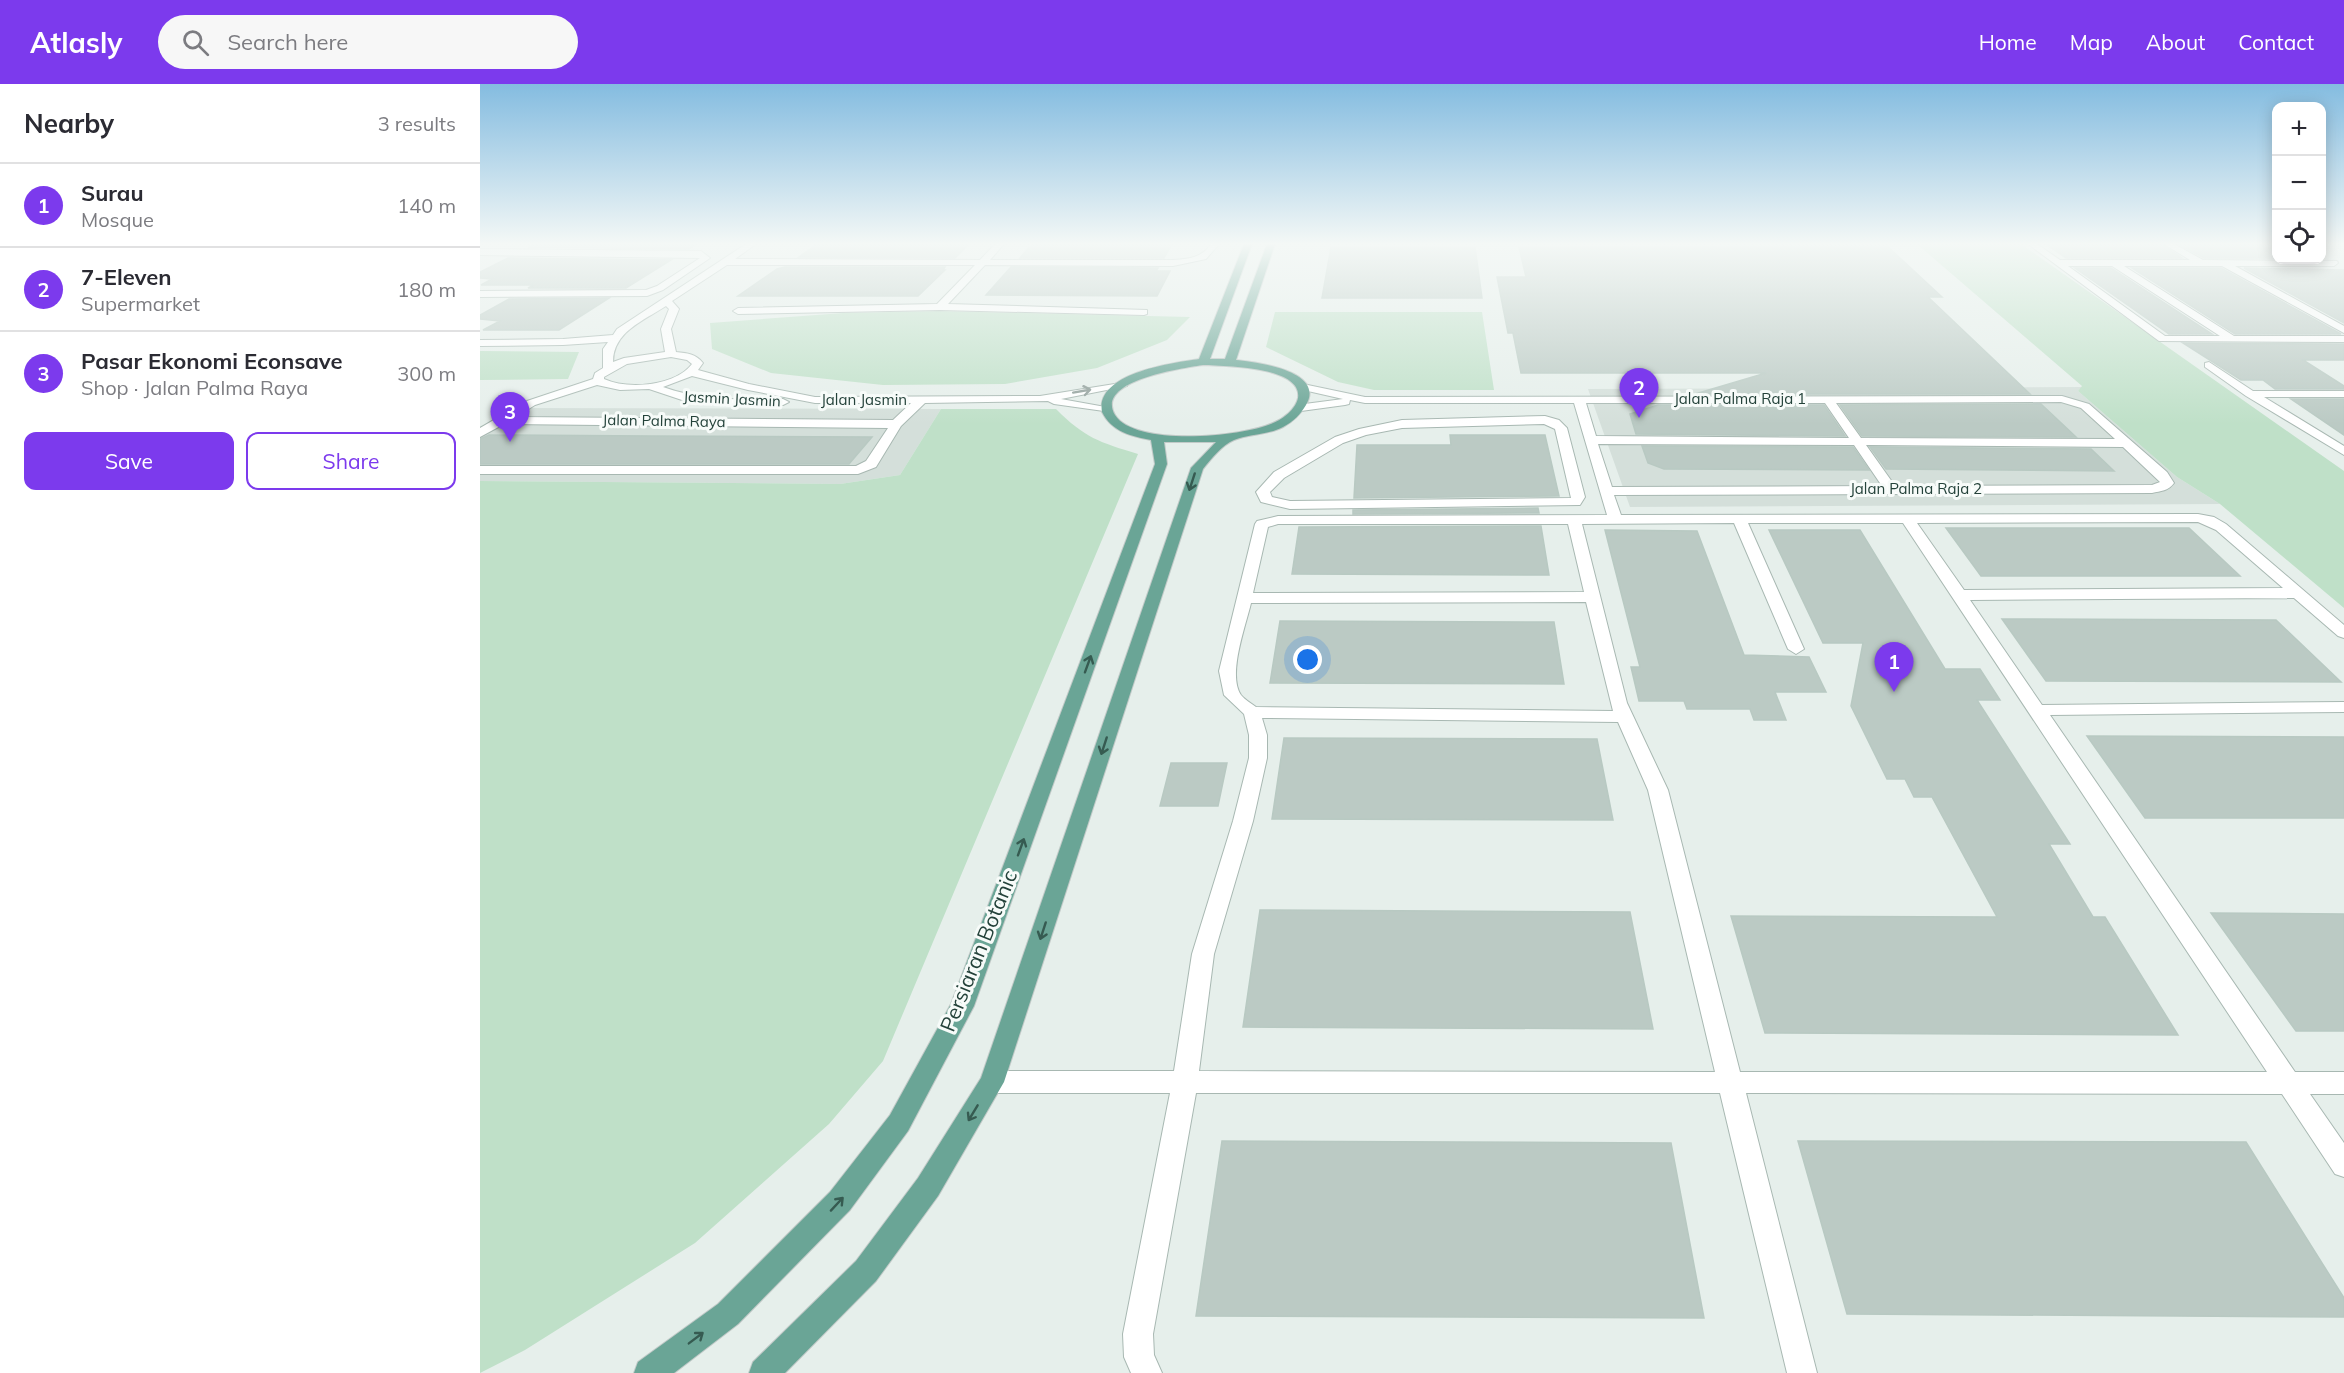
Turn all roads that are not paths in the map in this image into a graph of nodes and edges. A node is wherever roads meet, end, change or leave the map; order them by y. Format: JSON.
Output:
{"nodes":[{"id":1,"x":661,"y":304,"type":"edge"},
{"id":2,"x":670,"y":304,"type":"edge"},
{"id":3,"x":943,"y":304,"type":"edge"},
{"id":4,"x":1225,"y":304,"type":"edge"},
{"id":5,"x":1250,"y":304,"type":"edge"},
{"id":6,"x":2114,"y":304,"type":"edge"},
{"id":7,"x":2178,"y":304,"type":"edge"},
{"id":8,"x":2298,"y":304,"type":"edge"},
{"id":9,"x":940,"y":307,"type":"junction"},
{"id":10,"x":738,"y":311,"type":"dead end"},
{"id":11,"x":1144,"y":312,"type":"dead end"},
{"id":12,"x":2344,"y":330,"type":"edge"},
{"id":13,"x":614,"y":338,"type":"junction"},
{"id":14,"x":2232,"y":339,"type":"junction"},
{"id":15,"x":2344,"y":339,"type":"edge"},
{"id":16,"x":480,"y":343,"type":"edge"},
{"id":17,"x":671,"y":354,"type":"junction"},
{"id":18,"x":1203,"y":362,"type":"junction"},
{"id":19,"x":1230,"y":362,"type":"junction"},
{"id":20,"x":2209,"y":365,"type":"dead end"},
{"id":21,"x":608,"y":368,"type":"junction"},
{"id":22,"x":691,"y":372,"type":"junction"},
{"id":23,"x":597,"y":381,"type":"junction"},
{"id":24,"x":1123,"y":384,"type":"junction"},
{"id":25,"x":651,"y":386,"type":"junction"},
{"id":26,"x":1303,"y":387,"type":"junction"},
{"id":27,"x":2250,"y":394,"type":"junction"},
{"id":28,"x":2344,"y":394,"type":"edge"},
{"id":29,"x":1827,"y":398,"type":"junction"},
{"id":30,"x":1040,"y":399,"type":"junction"},
{"id":31,"x":815,"y":400,"type":"junction"},
{"id":32,"x":921,"y":400,"type":"junction"},
{"id":33,"x":1365,"y":400,"type":"junction"},
{"id":34,"x":1579,"y":400,"type":"junction"},
{"id":35,"x":1301,"y":407,"type":"junction"},
{"id":36,"x":1107,"y":410,"type":"junction"},
{"id":37,"x":502,"y":420,"type":"junction"},
{"id":38,"x":896,"y":424,"type":"junction"},
{"id":39,"x":480,"y":433,"type":"edge"},
{"id":40,"x":1157,"y":438,"type":"junction"},
{"id":41,"x":1229,"y":438,"type":"junction"},
{"id":42,"x":1858,"y":441,"type":"junction"},
{"id":43,"x":2127,"y":444,"type":"junction"},
{"id":44,"x":1592,"y":446,"type":"junction"},
{"id":45,"x":2344,"y":451,"type":"edge"},
{"id":46,"x":1567,"y":453,"type":"junction"},
{"id":47,"x":480,"y":470,"type":"edge"},
{"id":48,"x":1890,"y":488,"type":"junction"},
{"id":49,"x":1606,"y":491,"type":"junction"},
{"id":50,"x":1907,"y":518,"type":"junction"},
{"id":51,"x":1574,"y":519,"type":"junction"},
{"id":52,"x":1615,"y":519,"type":"junction"},
{"id":53,"x":1740,"y":519,"type":"junction"},
{"id":54,"x":2298,"y":593,"type":"junction"},
{"id":55,"x":1959,"y":595,"type":"junction"},
{"id":56,"x":1594,"y":597,"type":"junction"},
{"id":57,"x":1243,"y":598,"type":"junction"},
{"id":58,"x":2344,"y":633,"type":"edge"},
{"id":59,"x":1796,"y":649,"type":"dead end"},
{"id":60,"x":2344,"y":707,"type":"edge"},
{"id":61,"x":2037,"y":710,"type":"junction"},
{"id":62,"x":1252,"y":712,"type":"junction"},
{"id":63,"x":1625,"y":717,"type":"junction"},
{"id":64,"x":992,"y":1082,"type":"junction"},
{"id":65,"x":1185,"y":1082,"type":"junction"},
{"id":66,"x":1731,"y":1083,"type":"junction"},
{"id":67,"x":2289,"y":1083,"type":"junction"},
{"id":68,"x":2344,"y":1083,"type":"edge"},
{"id":69,"x":2344,"y":1165,"type":"edge"},
{"id":70,"x":649,"y":1373,"type":"edge"},
{"id":71,"x":764,"y":1373,"type":"edge"},
{"id":72,"x":1147,"y":1373,"type":"edge"},
{"id":73,"x":1802,"y":1373,"type":"edge"}],
"edges":[{"from":1,"to":13,"type":"street"},
{"from":2,"to":17,"type":"street"},
{"from":3,"to":9,"type":"street"},
{"from":4,"to":18,"type":"main road"},
{"from":5,"to":19,"type":"main road"},
{"from":6,"to":14,"type":"street"},
{"from":7,"to":14,"type":"street"},
{"from":8,"to":12,"type":"street"},
{"from":9,"to":10,"type":"street"},
{"from":9,"to":11,"type":"street"},
{"from":13,"to":16,"type":"street"},
{"from":13,"to":21,"type":"street"},
{"from":14,"to":15,"type":"street"},
{"from":17,"to":21,"type":"street"},
{"from":17,"to":22,"type":"street"},
{"from":18,"to":19,"type":"main road"},
{"from":18,"to":24,"type":"main road"},
{"from":19,"to":26,"type":"main road"},
{"from":20,"to":27,"type":"street"},
{"from":21,"to":23,"type":"street"},
{"from":22,"to":25,"type":"street"},
{"from":22,"to":31,"type":"street","name":"Jalan Jasmin"},
{"from":23,"to":25,"type":"street"},
{"from":23,"to":37,"type":"street"},
{"from":30,"to":24,"type":"street","name":"Jalan Jasmin","one_way":true},
{"from":24,"to":36,"type":"main road"},
{"from":25,"to":31,"type":"street","name":"Jasmin Jasmin"},
{"from":26,"to":33,"type":"street","name":"Jalan Palma Raja 1"},
{"from":26,"to":35,"type":"main road"},
{"from":27,"to":28,"type":"street"},
{"from":27,"to":45,"type":"street"},
{"from":29,"to":34,"type":"street","name":"Jalan Palma Raja 1"},
{"from":29,"to":42,"type":"street"},
{"from":29,"to":43,"type":"street","name":"Jalan Palma Raja 1"},
{"from":30,"to":32,"type":"street","name":"Jalan Jasmin"},
{"from":30,"to":36,"type":"street","name":"Jalan Jasmin"},
{"from":31,"to":32,"type":"street","name":"Jalan Jasmin"},
{"from":32,"to":38,"type":"street"},
{"from":33,"to":34,"type":"street","name":"Jalan Palma Raja 1"},
{"from":33,"to":35,"type":"street"},
{"from":34,"to":44,"type":"street"},
{"from":35,"to":41,"type":"main road"},
{"from":36,"to":40,"type":"main road"},
{"from":37,"to":38,"type":"street","name":"Jalan Palma Raya"},
{"from":37,"to":39,"type":"street"},
{"from":38,"to":47,"type":"street"},
{"from":40,"to":41,"type":"main road"},
{"from":70,"to":40,"type":"main road","name":"Persiaran Botanic","one_way":true},
{"from":41,"to":64,"type":"main road","one_way":true},
{"from":42,"to":43,"type":"street"},
{"from":42,"to":44,"type":"street"},
{"from":42,"to":48,"type":"street"},
{"from":43,"to":48,"type":"street","name":"Jalan Palma Raja 2"},
{"from":44,"to":46,"type":"street"},
{"from":44,"to":49,"type":"street"},
{"from":46,"to":46,"type":"street"},
{"from":48,"to":49,"type":"street","name":"Jalan Palma Raja 2"},
{"from":49,"to":52,"type":"street"},
{"from":50,"to":53,"type":"street"},
{"from":50,"to":54,"type":"street"},
{"from":50,"to":55,"type":"street"},
{"from":51,"to":52,"type":"street"},
{"from":51,"to":56,"type":"street"},
{"from":51,"to":57,"type":"street"},
{"from":52,"to":53,"type":"street"},
{"from":53,"to":59,"type":"street"},
{"from":54,"to":55,"type":"street"},
{"from":54,"to":58,"type":"street"},
{"from":55,"to":61,"type":"street"},
{"from":56,"to":57,"type":"street"},
{"from":56,"to":63,"type":"street"},
{"from":57,"to":62,"type":"street"},
{"from":60,"to":61,"type":"street"},
{"from":61,"to":67,"type":"street"},
{"from":62,"to":63,"type":"street"},
{"from":62,"to":65,"type":"street"},
{"from":63,"to":66,"type":"street"},
{"from":64,"to":65,"type":"street"},
{"from":64,"to":71,"type":"main road","one_way":true},
{"from":65,"to":66,"type":"street"},
{"from":65,"to":72,"type":"street"},
{"from":66,"to":67,"type":"street"},
{"from":66,"to":73,"type":"street"},
{"from":67,"to":68,"type":"street"},
{"from":67,"to":69,"type":"street"}]}
